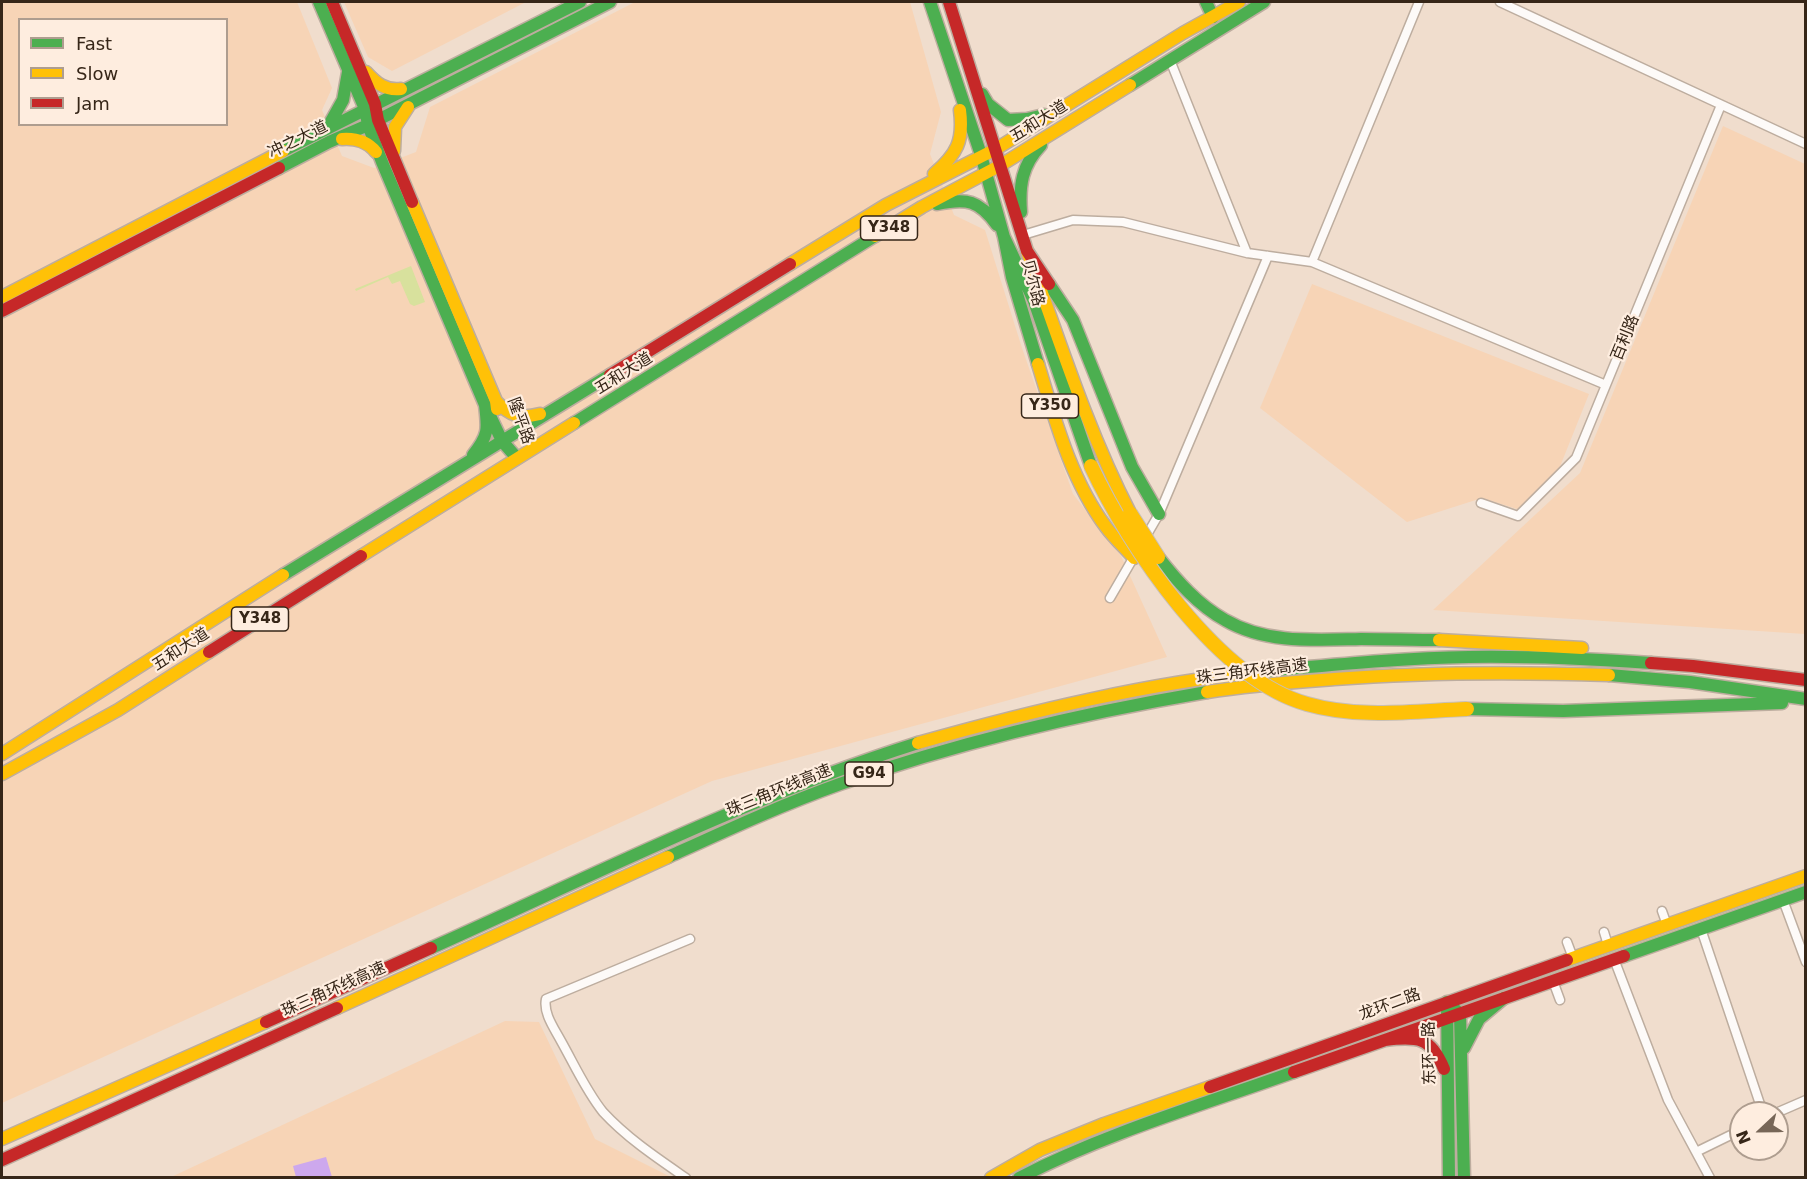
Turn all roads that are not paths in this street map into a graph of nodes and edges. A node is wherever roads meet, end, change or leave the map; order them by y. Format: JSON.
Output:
{"nodes":[{"id":1,"x":319,"y":2,"type":"edge"},
{"id":2,"x":332,"y":2,"type":"edge"},
{"id":3,"x":580,"y":2,"type":"edge"},
{"id":4,"x":610,"y":2,"type":"edge"},
{"id":5,"x":930,"y":2,"type":"edge"},
{"id":6,"x":950,"y":2,"type":"edge"},
{"id":7,"x":1206,"y":2,"type":"edge"},
{"id":8,"x":1239,"y":2,"type":"edge"},
{"id":9,"x":1264,"y":2,"type":"edge"},
{"id":10,"x":1419,"y":2,"type":"edge"},
{"id":11,"x":1500,"y":2,"type":"edge"},
{"id":12,"x":1213,"y":17,"type":"junction"},
{"id":13,"x":1170,"y":60,"type":"junction"},
{"id":14,"x":352,"y":65,"type":"junction"},
{"id":15,"x":973,"y":78,"type":"junction"},
{"id":16,"x":955,"y":79,"type":"junction"},
{"id":17,"x":416,"y":83,"type":"junction"},
{"id":18,"x":424,"y":95,"type":"junction"},
{"id":19,"x":1721,"y":105,"type":"junction"},
{"id":20,"x":370,"y":106,"type":"junction"},
{"id":21,"x":1055,"y":113,"type":"junction"},
{"id":22,"x":373,"y":122,"type":"junction"},
{"id":23,"x":1055,"y":131,"type":"junction"},
{"id":24,"x":326,"y":136,"type":"junction"},
{"id":25,"x":1806,"y":144,"type":"edge"},
{"id":26,"x":996,"y":149,"type":"junction"},
{"id":27,"x":981,"y":155,"type":"junction"},
{"id":28,"x":382,"y":162,"type":"junction"},
{"id":29,"x":1001,"y":165,"type":"junction"},
{"id":30,"x":397,"y":167,"type":"junction"},
{"id":31,"x":985,"y":173,"type":"junction"},
{"id":32,"x":920,"y":187,"type":"junction"},
{"id":33,"x":922,"y":207,"type":"junction"},
{"id":34,"x":1023,"y":235,"type":"junction"},
{"id":35,"x":1004,"y":237,"type":"junction"},
{"id":36,"x":1028,"y":251,"type":"junction"},
{"id":37,"x":1247,"y":253,"type":"junction"},
{"id":38,"x":1268,"y":256,"type":"junction"},
{"id":39,"x":1312,"y":262,"type":"junction"},
{"id":40,"x":2,"y":297,"type":"edge"},
{"id":41,"x":2,"y":311,"type":"edge"},
{"id":42,"x":1606,"y":385,"type":"junction"},
{"id":43,"x":490,"y":403,"type":"junction"},
{"id":44,"x":553,"y":410,"type":"junction"},
{"id":45,"x":506,"y":439,"type":"junction"},
{"id":46,"x":516,"y":458,"type":"junction"},
{"id":47,"x":458,"y":469,"type":"junction"},
{"id":48,"x":1481,"y":503,"type":"dead end"},
{"id":49,"x":1160,"y":514,"type":"junction"},
{"id":50,"x":1134,"y":558,"type":"junction"},
{"id":51,"x":1110,"y":598,"type":"dead end"},
{"id":52,"x":1757,"y":672,"type":"junction"},
{"id":53,"x":1806,"y":680,"type":"edge"},
{"id":54,"x":1806,"y":701,"type":"edge"},
{"id":55,"x":2,"y":754,"type":"edge"},
{"id":56,"x":2,"y":774,"type":"edge"},
{"id":57,"x":1806,"y":876,"type":"edge"},
{"id":58,"x":1806,"y":892,"type":"edge"},
{"id":59,"x":1784,"y":900,"type":"junction"},
{"id":60,"x":1701,"y":928,"type":"junction"},
{"id":61,"x":690,"y":939,"type":"dead end"},
{"id":62,"x":1567,"y":942,"type":"dead end"},
{"id":63,"x":1573,"y":958,"type":"junction"},
{"id":64,"x":1614,"y":959,"type":"junction"},
{"id":65,"x":1806,"y":962,"type":"edge"},
{"id":66,"x":1553,"y":981,"type":"junction"},
{"id":67,"x":1504,"y":998,"type":"junction"},
{"id":68,"x":1560,"y":1000,"type":"dead end"},
{"id":69,"x":1447,"y":1002,"type":"junction"},
{"id":70,"x":1453,"y":1016,"type":"junction"},
{"id":71,"x":1385,"y":1040,"type":"junction"},
{"id":72,"x":1461,"y":1061,"type":"junction"},
{"id":73,"x":1447,"y":1084,"type":"junction"},
{"id":74,"x":1806,"y":1100,"type":"edge"},
{"id":75,"x":1759,"y":1101,"type":"edge"},
{"id":76,"x":1789,"y":1107,"type":"edge"},
{"id":77,"x":1729,"y":1136,"type":"edge"},
{"id":78,"x":2,"y":1138,"type":"edge"},
{"id":79,"x":1040,"y":1150,"type":"junction"},
{"id":80,"x":1696,"y":1152,"type":"junction"},
{"id":81,"x":2,"y":1160,"type":"edge"},
{"id":82,"x":1047,"y":1171,"type":"edge"},
{"id":83,"x":686,"y":1178,"type":"edge"},
{"id":84,"x":991,"y":1178,"type":"edge"},
{"id":85,"x":1019,"y":1178,"type":"edge"},
{"id":86,"x":1449,"y":1178,"type":"edge"},
{"id":87,"x":1464,"y":1178,"type":"edge"},
{"id":88,"x":1710,"y":1178,"type":"edge"}],
"edges":[{"from":1,"to":14,"type":"main road","name":"隆平路"},
{"from":2,"to":14,"type":"main road","name":"隆平路"},
{"from":3,"to":17,"type":"main road","name":"冲之大道"},
{"from":4,"to":18,"type":"main road","name":"冲之大道"},
{"from":5,"to":16,"type":"main road","name":"贝尔路","number":"Y350"},
{"from":6,"to":15,"type":"main road","name":"贝尔路","number":"Y350"},
{"from":7,"to":12,"type":"main road"},
{"from":8,"to":12,"type":"main road","name":"五和大道","number":"Y348"},
{"from":9,"to":13,"type":"main road","name":"五和大道","number":"Y348"},
{"from":10,"to":39,"type":"street"},
{"from":11,"to":19,"type":"street"},
{"from":12,"to":21,"type":"main road","name":"五和大道","number":"Y348"},
{"from":13,"to":23,"type":"main road","name":"五和大道","number":"Y348"},
{"from":13,"to":37,"type":"street"},
{"from":14,"to":17,"type":"main road"},
{"from":14,"to":20,"type":"main road","name":"隆平路"},
{"from":14,"to":24,"type":"main road"},
{"from":15,"to":21,"type":"main road"},
{"from":15,"to":26,"type":"main road","name":"贝尔路","number":"Y350"},
{"from":16,"to":27,"type":"main road","name":"贝尔路","number":"Y350"},
{"from":16,"to":32,"type":"main road"},
{"from":17,"to":20,"type":"main road","name":"冲之大道"},
{"from":18,"to":22,"type":"main road","name":"冲之大道"},
{"from":18,"to":30,"type":"main road"},
{"from":19,"to":25,"type":"street"},
{"from":19,"to":42,"type":"street","name":"百利路"},
{"from":20,"to":22,"type":"main road","name":"隆平路"},
{"from":20,"to":24,"type":"main road","name":"冲之大道"},
{"from":21,"to":26,"type":"main road","name":"五和大道","number":"Y348"},
{"from":22,"to":24,"type":"main road","name":"冲之大道"},
{"from":22,"to":28,"type":"main road","name":"隆平路"},
{"from":22,"to":30,"type":"main road","name":"隆平路"},
{"from":23,"to":29,"type":"main road","name":"五和大道","number":"Y348"},
{"from":23,"to":34,"type":"main road"},
{"from":24,"to":28,"type":"main road"},
{"from":24,"to":40,"type":"main road","name":"冲之大道"},
{"from":24,"to":41,"type":"main road","name":"冲之大道"},
{"from":26,"to":27,"type":"main road","name":"五和大道","number":"Y348"},
{"from":26,"to":29,"type":"main road","name":"贝尔路","number":"Y350"},
{"from":27,"to":31,"type":"main road","name":"贝尔路","number":"Y350"},
{"from":27,"to":32,"type":"main road","name":"五和大道","number":"Y348"},
{"from":28,"to":43,"type":"main road","name":"隆平路"},
{"from":29,"to":31,"type":"main road","name":"五和大道","number":"Y348"},
{"from":29,"to":34,"type":"main road","name":"贝尔路","number":"Y350"},
{"from":30,"to":43,"type":"main road","name":"隆平路"},
{"from":31,"to":33,"type":"main road","name":"五和大道","number":"Y348"},
{"from":31,"to":35,"type":"main road","name":"贝尔路","number":"Y350"},
{"from":32,"to":44,"type":"main road","name":"五和大道","number":"Y348"},
{"from":33,"to":35,"type":"main road"},
{"from":33,"to":46,"type":"main road","name":"五和大道","number":"Y348"},
{"from":34,"to":36,"type":"main road","name":"贝尔路","number":"Y350"},
{"from":34,"to":37,"type":"street"},
{"from":35,"to":50,"type":"main road","name":"贝尔路","number":"Y350"},
{"from":35,"to":54,"type":"main road","bridge":true},
{"from":36,"to":49,"type":"main road","name":"贝尔路","number":"Y350"},
{"from":36,"to":52,"type":"main road","bridge":true},
{"from":37,"to":38,"type":"street"},
{"from":38,"to":39,"type":"street"},
{"from":38,"to":49,"type":"street"},
{"from":39,"to":42,"type":"street"},
{"from":42,"to":48,"type":"street","name":"百利路"},
{"from":43,"to":44,"type":"main road"},
{"from":43,"to":45,"type":"main road","name":"隆平路"},
{"from":43,"to":47,"type":"main road"},
{"from":44,"to":45,"type":"main road","name":"五和大道","number":"Y348"},
{"from":45,"to":46,"type":"main road","name":"隆平路"},
{"from":45,"to":47,"type":"main road","name":"五和大道","number":"Y348"},
{"from":46,"to":56,"type":"main road","name":"五和大道","number":"Y348"},
{"from":47,"to":55,"type":"main road","name":"五和大道","number":"Y348"},
{"from":49,"to":50,"type":"street"},
{"from":50,"to":51,"type":"street"},
{"from":52,"to":53,"type":"main road","name":"珠三角环线高速","number":"G94"},
{"from":52,"to":78,"type":"main road","name":"珠三角环线高速","number":"G94"},
{"from":54,"to":81,"type":"main road","name":"珠三角环线高速","number":"G94"},
{"from":57,"to":63,"type":"main road","name":"龙环二路"},
{"from":58,"to":59,"type":"main road","name":"龙环二路"},
{"from":59,"to":60,"type":"main road","name":"龙环二路"},
{"from":59,"to":65,"type":"street"},
{"from":60,"to":64,"type":"main road","name":"龙环二路"},
{"from":60,"to":75,"type":"street"},
{"from":61,"to":83,"type":"street"},
{"from":62,"to":63,"type":"street"},
{"from":63,"to":69,"type":"main road","name":"龙环二路"},
{"from":64,"to":66,"type":"main road","name":"龙环二路"},
{"from":64,"to":80,"type":"street"},
{"from":66,"to":67,"type":"main road","name":"龙环二路"},
{"from":66,"to":68,"type":"street"},
{"from":67,"to":70,"type":"main road","name":"龙环二路"},
{"from":67,"to":72,"type":"main road"},
{"from":69,"to":70,"type":"main road","name":"东环一路"},
{"from":69,"to":79,"type":"main road","name":"龙环二路"},
{"from":70,"to":71,"type":"main road","name":"龙环二路"},
{"from":70,"to":72,"type":"main road","name":"东环一路"},
{"from":70,"to":73,"type":"main road","name":"东环一路"},
{"from":71,"to":73,"type":"main road"},
{"from":71,"to":82,"type":"main road","name":"龙环二路"},
{"from":72,"to":87,"type":"main road","name":"东环一路"},
{"from":73,"to":86,"type":"main road","name":"东环一路"},
{"from":74,"to":76,"type":"street"},
{"from":77,"to":80,"type":"street"},
{"from":79,"to":82,"type":"main road"},
{"from":79,"to":84,"type":"main road","name":"龙环二路"},
{"from":80,"to":88,"type":"street"},
{"from":82,"to":85,"type":"main road","name":"龙环二路"}]}
